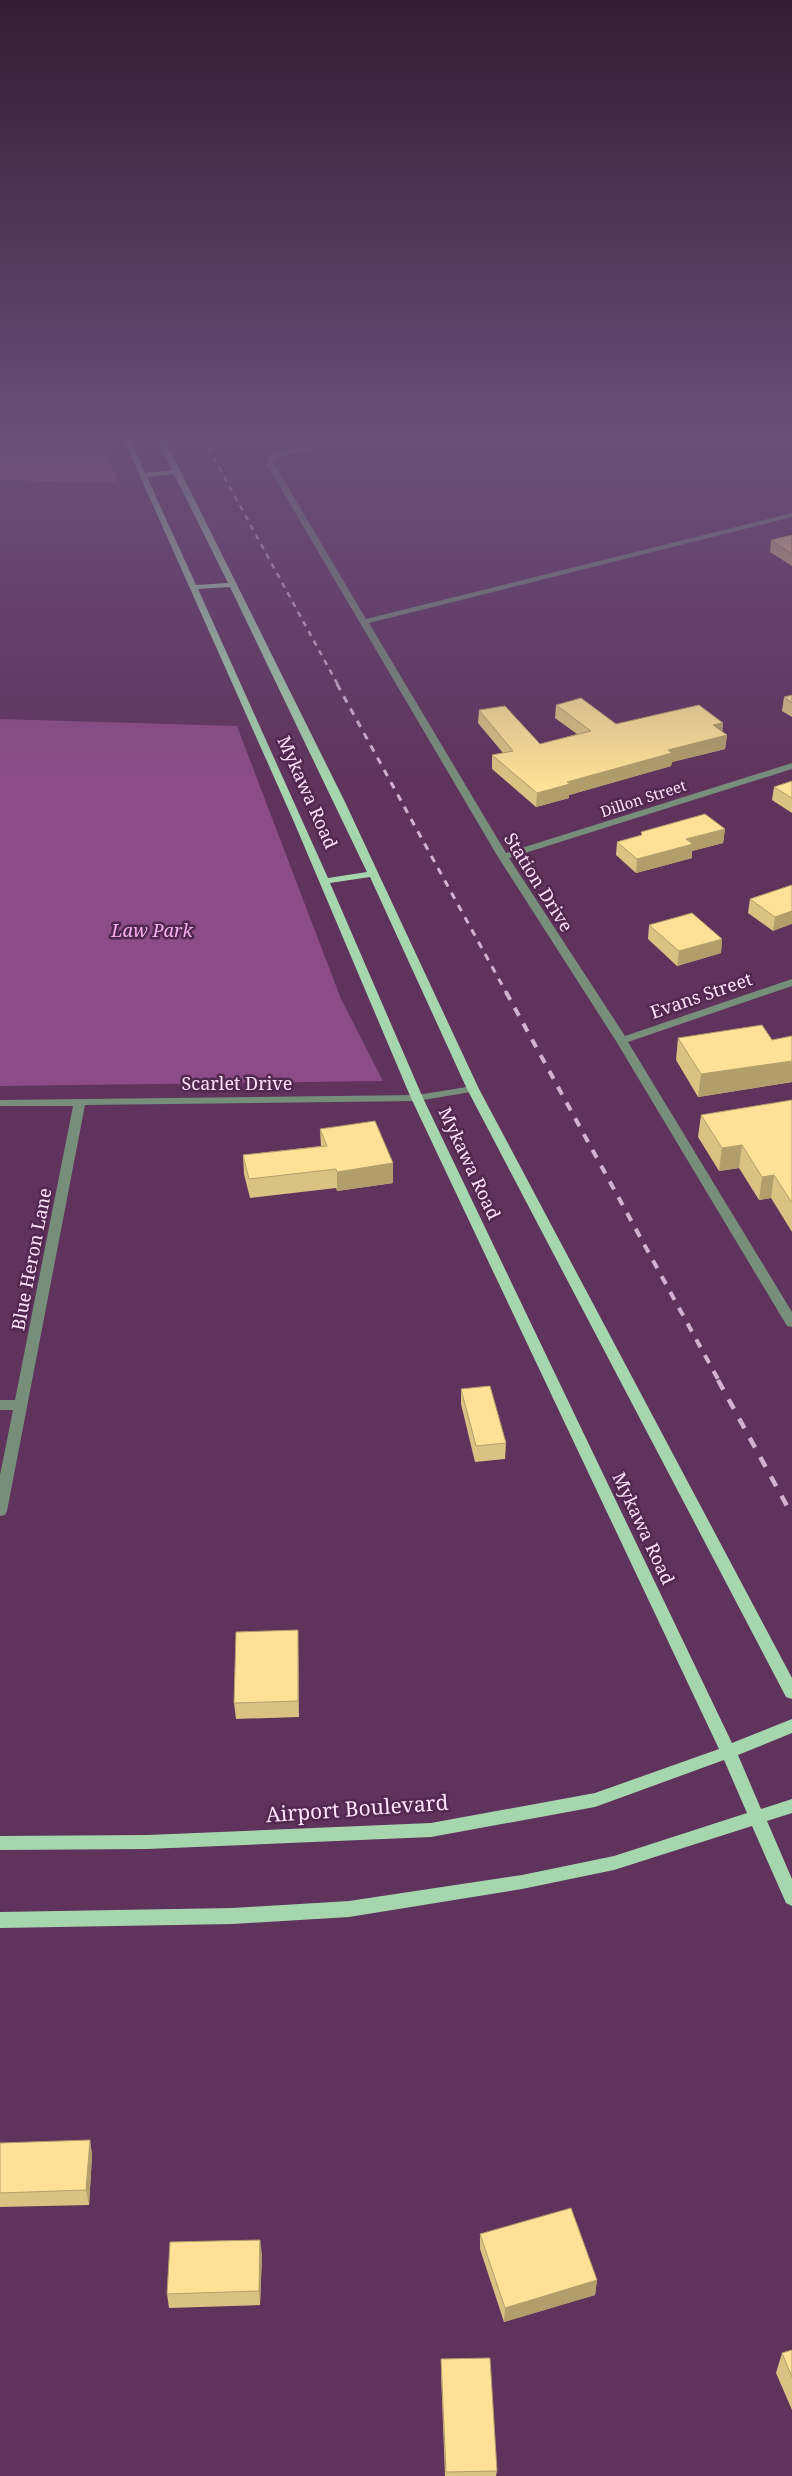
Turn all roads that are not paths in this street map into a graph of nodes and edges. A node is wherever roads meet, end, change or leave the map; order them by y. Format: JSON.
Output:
{"nodes":[{"id":1,"x":178,"y":554,"type":"edge"},
{"id":2,"x":217,"y":554,"type":"edge"},
{"id":3,"x":324,"y":554,"type":"edge"},
{"id":4,"x":638,"y":554,"type":"edge"},
{"id":5,"x":232,"y":585,"type":"junction"},
{"id":6,"x":194,"y":588,"type":"junction"},
{"id":7,"x":365,"y":622,"type":"junction"},
{"id":8,"x":792,"y":766,"type":"edge"},
{"id":9,"x":503,"y":857,"type":"junction"},
{"id":10,"x":373,"y":874,"type":"junction"},
{"id":11,"x":325,"y":881,"type":"junction"},
{"id":12,"x":792,"y":982,"type":"edge"},
{"id":13,"x":622,"y":1041,"type":"junction"},
{"id":14,"x":473,"y":1089,"type":"junction"},
{"id":15,"x":417,"y":1098,"type":"junction"},
{"id":16,"x":80,"y":1101,"type":"junction"},
{"id":17,"x":0,"y":1103,"type":"edge"},
{"id":18,"x":792,"y":1323,"type":"edge"},
{"id":19,"x":0,"y":1405,"type":"edge"},
{"id":20,"x":22,"y":1405,"type":"junction"},
{"id":21,"x":0,"y":1511,"type":"edge"},
{"id":22,"x":792,"y":1693,"type":"edge"},
{"id":23,"x":792,"y":1726,"type":"edge"},
{"id":24,"x":728,"y":1752,"type":"junction"},
{"id":25,"x":792,"y":1806,"type":"edge"},
{"id":26,"x":758,"y":1818,"type":"junction"},
{"id":27,"x":0,"y":1843,"type":"edge"},
{"id":28,"x":792,"y":1898,"type":"edge"},
{"id":29,"x":0,"y":1920,"type":"edge"}],
"edges":[{"from":1,"to":6,"type":"main road","name":"Mykawa Road"},
{"from":2,"to":5,"type":"main road","name":"Mykawa Road"},
{"from":3,"to":7,"type":"street","name":"Station Drive"},
{"from":4,"to":7,"type":"street"},
{"from":5,"to":6,"type":"main road"},
{"from":5,"to":10,"type":"main road","name":"Mykawa Road"},
{"from":6,"to":11,"type":"main road","name":"Mykawa Road"},
{"from":7,"to":9,"type":"street","name":"Station Drive"},
{"from":8,"to":9,"type":"street","name":"Dillon Street"},
{"from":9,"to":13,"type":"street","name":"Station Drive"},
{"from":10,"to":11,"type":"main road"},
{"from":10,"to":14,"type":"main road","name":"Mykawa Road"},
{"from":11,"to":15,"type":"main road","name":"Mykawa Road"},
{"from":12,"to":13,"type":"street","name":"Evans Street"},
{"from":13,"to":18,"type":"street","name":"Station Drive"},
{"from":14,"to":15,"type":"street","name":"Scarlet Drive"},
{"from":14,"to":22,"type":"main road","name":"Mykawa Road"},
{"from":15,"to":16,"type":"street","name":"Scarlet Drive"},
{"from":15,"to":24,"type":"main road","name":"Mykawa Road"},
{"from":16,"to":17,"type":"street","name":"Scarlet Drive"},
{"from":16,"to":20,"type":"street","name":"Blue Heron Lane"},
{"from":19,"to":20,"type":"street"},
{"from":20,"to":21,"type":"street","name":"Blue Heron Lane"},
{"from":23,"to":24,"type":"main road","name":"Airport Boulevard"},
{"from":24,"to":26,"type":"main road","name":"Mykawa Road"},
{"from":24,"to":27,"type":"main road","name":"Airport Boulevard"},
{"from":25,"to":26,"type":"main road"},
{"from":26,"to":28,"type":"main road","name":"Mykawa Road"},
{"from":26,"to":29,"type":"main road"}]}
